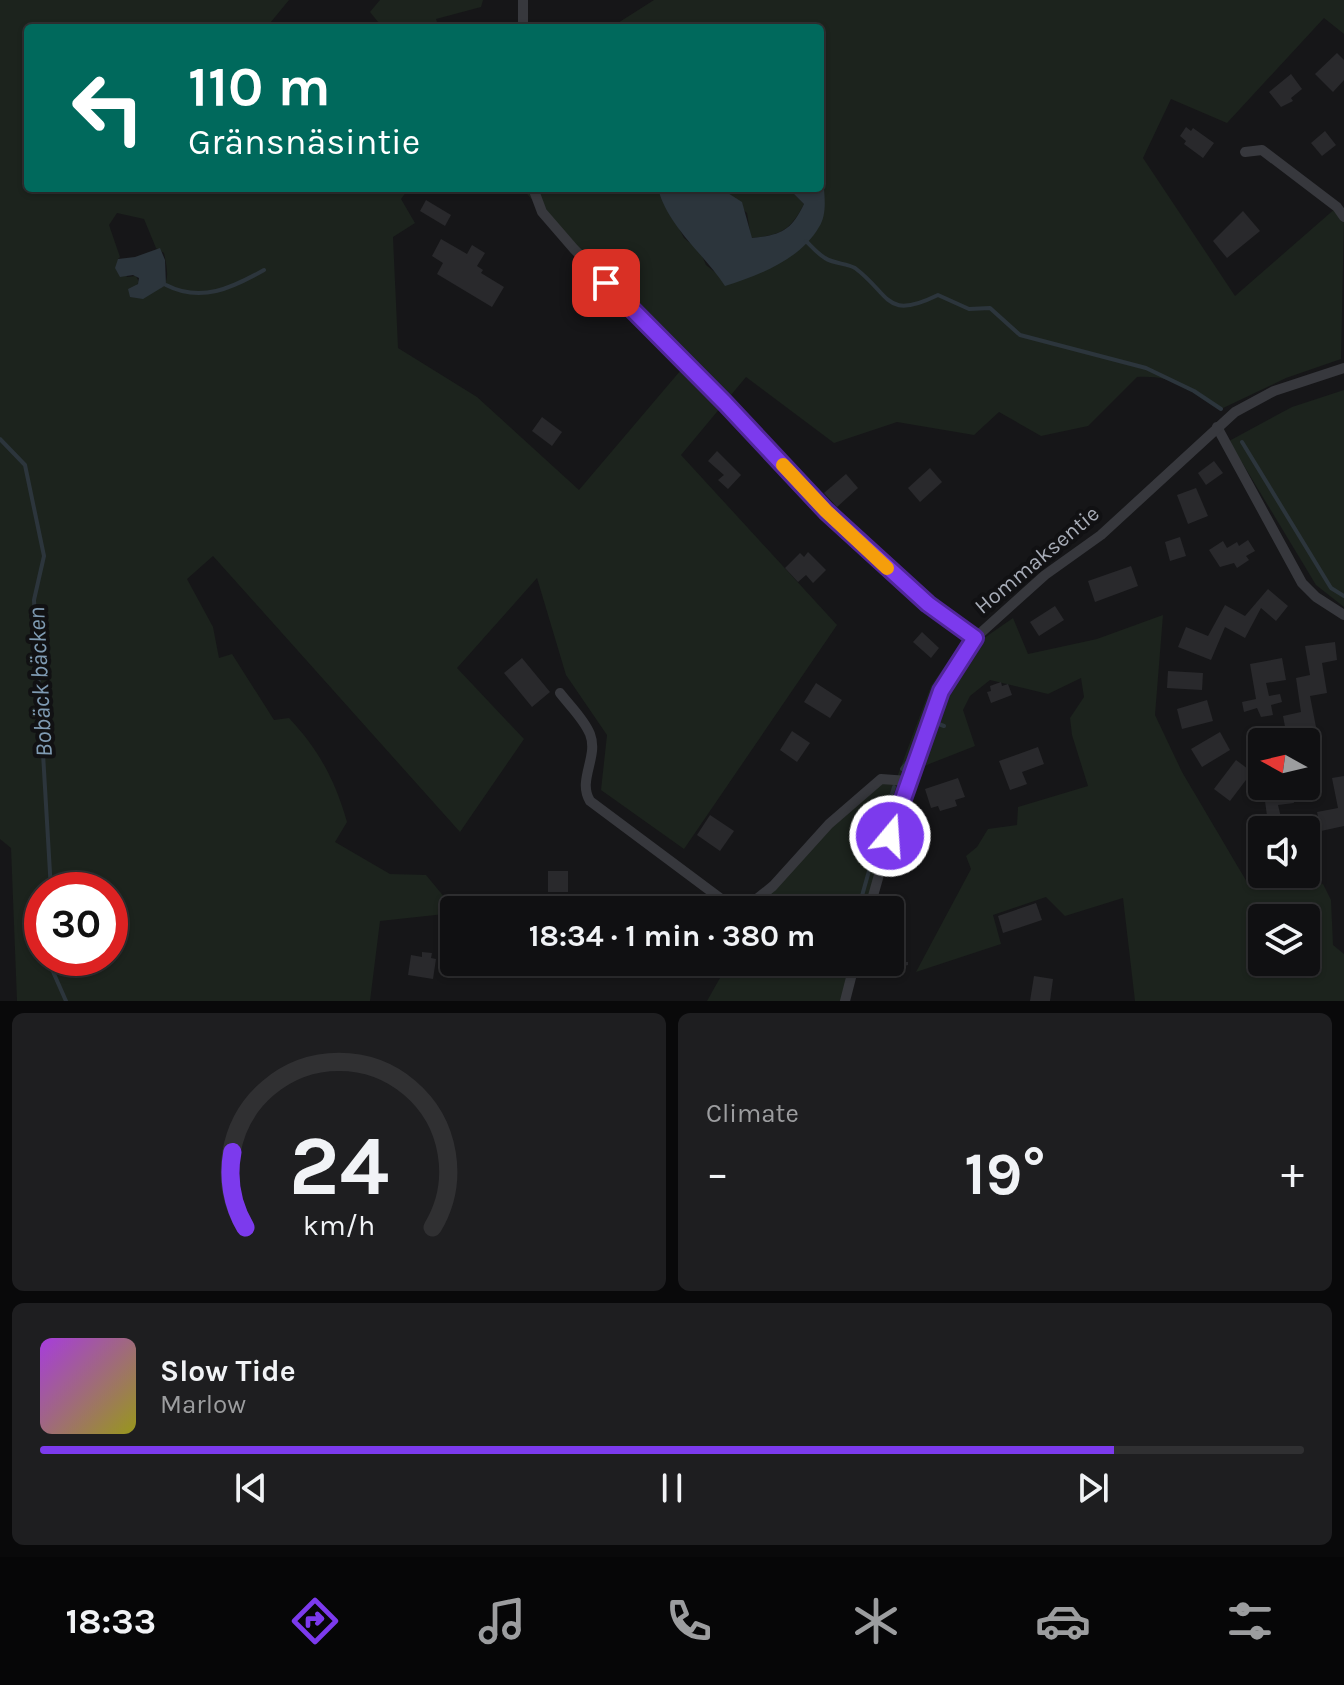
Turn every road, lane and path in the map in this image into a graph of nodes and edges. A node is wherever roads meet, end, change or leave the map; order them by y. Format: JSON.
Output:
{"nodes":[{"id":1,"x":523,"y":0,"type":"edge"},
{"id":2,"x":523,"y":24,"type":"edge"},
{"id":3,"x":1245,"y":152,"type":"dead end"},
{"id":4,"x":534,"y":192,"type":"edge"},
{"id":5,"x":1344,"y":217,"type":"edge"},
{"id":6,"x":1344,"y":368,"type":"edge"},
{"id":7,"x":1217,"y":427,"type":"junction"},
{"id":8,"x":1344,"y":615,"type":"edge"},
{"id":9,"x":975,"y":638,"type":"junction"},
{"id":10,"x":560,"y":693,"type":"dead end"},
{"id":11,"x":908,"y":781,"type":"junction"},
{"id":12,"x":717,"y":896,"type":"edge"},
{"id":13,"x":760,"y":896,"type":"edge"},
{"id":14,"x":873,"y":896,"type":"edge"},
{"id":15,"x":851,"y":976,"type":"edge"},
{"id":16,"x":845,"y":1001,"type":"edge"}],
"edges":[{"from":1,"to":2,"type":"street"},
{"from":3,"to":5,"type":"street"},
{"from":4,"to":9,"type":"street"},
{"from":6,"to":7,"type":"street","name":"Hommaksentie"},
{"from":7,"to":8,"type":"street"},
{"from":7,"to":9,"type":"street","name":"Hommaksentie"},
{"from":9,"to":11,"type":"street","name":"Hommaksentie"},
{"from":10,"to":12,"type":"street"},
{"from":11,"to":13,"type":"street"},
{"from":11,"to":14,"type":"street","name":"Hommaksentie"},
{"from":15,"to":16,"type":"street"}]}
